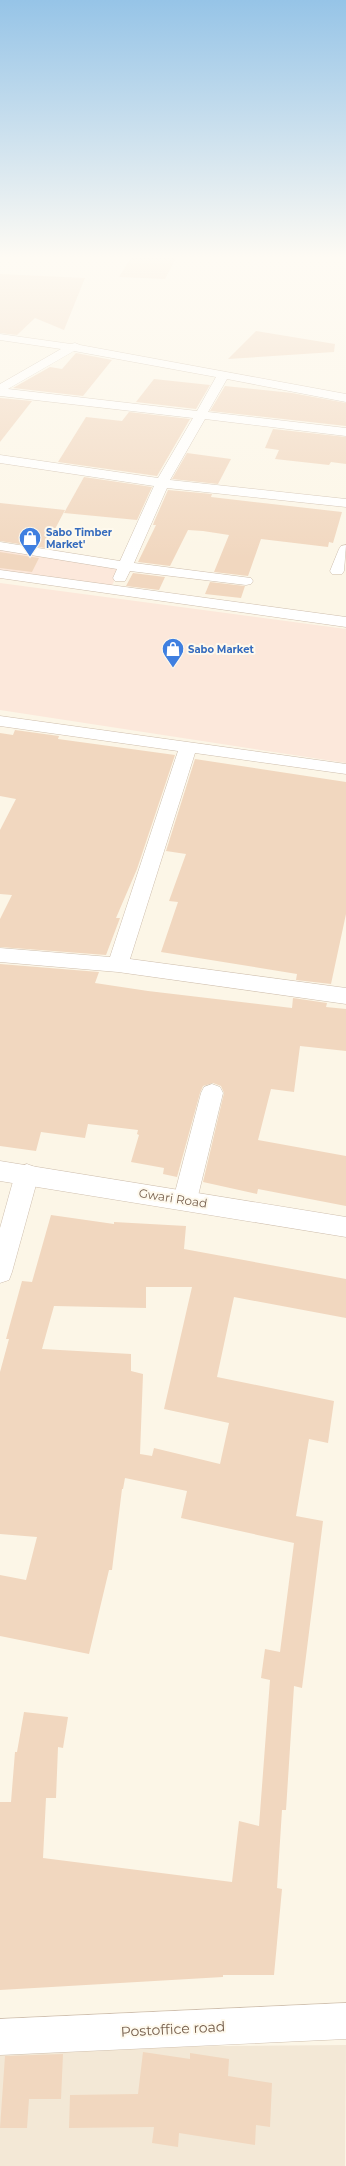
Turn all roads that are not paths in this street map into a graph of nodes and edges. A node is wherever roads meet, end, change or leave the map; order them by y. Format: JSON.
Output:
{"nodes":[{"id":1,"x":57,"y":357,"type":"edge"},
{"id":2,"x":130,"y":357,"type":"edge"},
{"id":3,"x":223,"y":376,"type":"junction"},
{"id":4,"x":0,"y":391,"type":"edge"},
{"id":5,"x":346,"y":398,"type":"edge"},
{"id":6,"x":200,"y":416,"type":"junction"},
{"id":7,"x":346,"y":432,"type":"edge"},
{"id":8,"x":0,"y":459,"type":"edge"},
{"id":9,"x":162,"y":483,"type":"junction"},
{"id":10,"x":346,"y":503,"type":"edge"},
{"id":11,"x":0,"y":546,"type":"edge"},
{"id":12,"x":346,"y":549,"type":"edge"},
{"id":13,"x":125,"y":566,"type":"junction"},
{"id":14,"x":337,"y":571,"type":"dead end"},
{"id":15,"x":0,"y":574,"type":"edge"},
{"id":16,"x":246,"y":581,"type":"dead end"},
{"id":17,"x":114,"y":589,"type":"junction"},
{"id":18,"x":346,"y":622,"type":"edge"},
{"id":19,"x":0,"y":721,"type":"edge"},
{"id":20,"x":188,"y":747,"type":"junction"},
{"id":21,"x":346,"y":769,"type":"edge"},
{"id":22,"x":0,"y":955,"type":"edge"},
{"id":23,"x":118,"y":965,"type":"junction"},
{"id":24,"x":346,"y":996,"type":"edge"},
{"id":25,"x":212,"y":1093,"type":"dead end"},
{"id":26,"x":0,"y":1171,"type":"edge"},
{"id":27,"x":27,"y":1174,"type":"junction"},
{"id":28,"x":185,"y":1200,"type":"junction"},
{"id":29,"x":346,"y":1227,"type":"edge"},
{"id":30,"x":0,"y":1272,"type":"edge"},
{"id":31,"x":346,"y":2021,"type":"edge"},
{"id":32,"x":0,"y":2037,"type":"edge"}],
"edges":[{"from":1,"to":4,"type":"street"},
{"from":2,"to":3,"type":"street"},
{"from":3,"to":5,"type":"street"},
{"from":3,"to":6,"type":"street"},
{"from":4,"to":6,"type":"street"},
{"from":6,"to":7,"type":"street"},
{"from":6,"to":9,"type":"street"},
{"from":8,"to":9,"type":"street"},
{"from":9,"to":10,"type":"street"},
{"from":9,"to":13,"type":"street"},
{"from":11,"to":13,"type":"street"},
{"from":12,"to":14,"type":"street"},
{"from":13,"to":16,"type":"street"},
{"from":13,"to":17,"type":"street"},
{"from":15,"to":17,"type":"street"},
{"from":17,"to":18,"type":"street"},
{"from":19,"to":20,"type":"street"},
{"from":20,"to":21,"type":"street"},
{"from":20,"to":23,"type":"street"},
{"from":22,"to":23,"type":"street"},
{"from":23,"to":24,"type":"street"},
{"from":25,"to":28,"type":"street"},
{"from":26,"to":27,"type":"street","name":"Gwari Road"},
{"from":27,"to":28,"type":"street","name":"Gwari Road"},
{"from":27,"to":30,"type":"street"},
{"from":28,"to":29,"type":"street","name":"Gwari Road"},
{"from":31,"to":32,"type":"street","name":"Postoffice road"}]}
